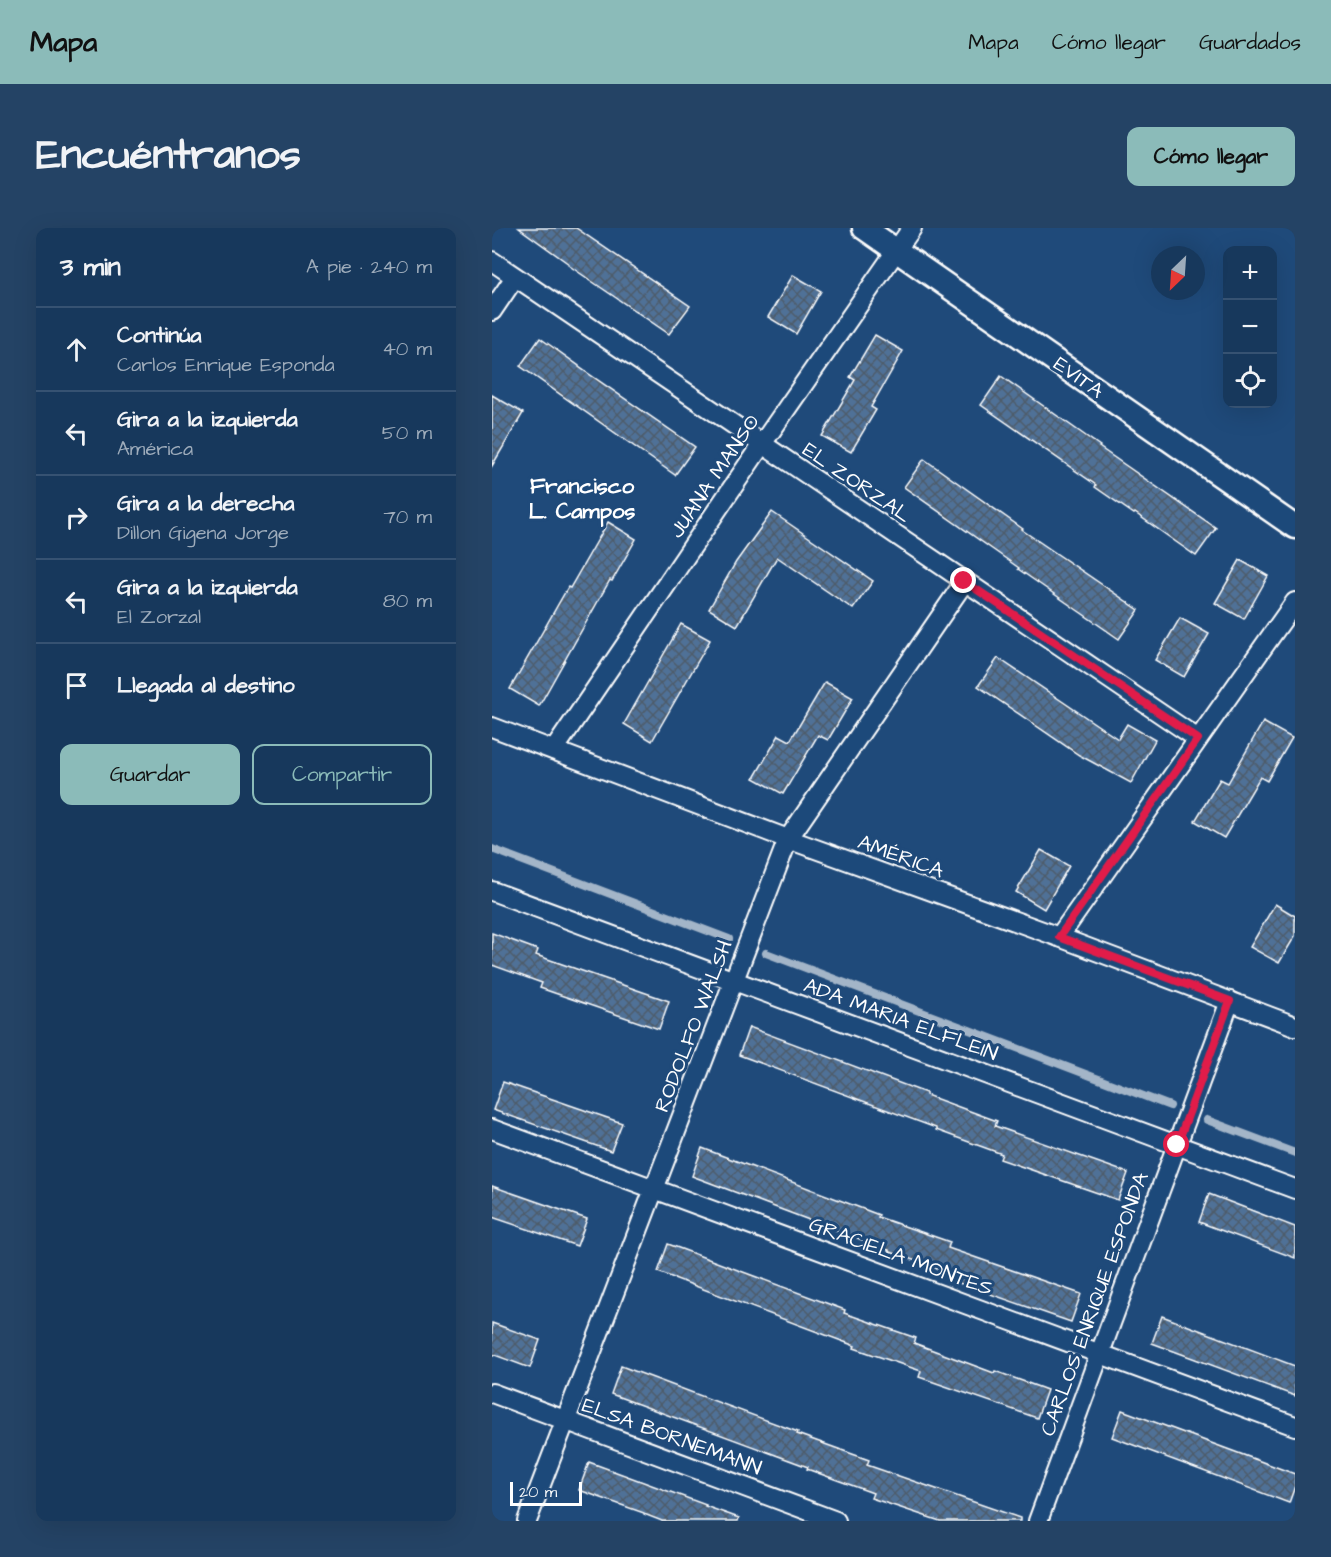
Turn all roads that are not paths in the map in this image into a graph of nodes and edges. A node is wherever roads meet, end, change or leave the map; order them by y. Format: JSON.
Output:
{"nodes":[{"id":1,"x":864,"y":228,"type":"edge"},
{"id":2,"x":912,"y":228,"type":"edge"},
{"id":3,"x":897,"y":251,"type":"junction"},
{"id":4,"x":492,"y":261,"type":"edge"},
{"id":5,"x":515,"y":277,"type":"junction"},
{"id":6,"x":492,"y":311,"type":"edge"},
{"id":7,"x":762,"y":444,"type":"junction"},
{"id":8,"x":1295,"y":527,"type":"edge"},
{"id":9,"x":964,"y":581,"type":"junction"},
{"id":10,"x":1295,"y":602,"type":"edge"},
{"id":11,"x":492,"y":727,"type":"edge"},
{"id":12,"x":1198,"y":739,"type":"junction"},
{"id":13,"x":554,"y":750,"type":"junction"},
{"id":14,"x":788,"y":839,"type":"junction"},
{"id":15,"x":492,"y":891,"type":"edge"},
{"id":16,"x":1059,"y":937,"type":"junction"},
{"id":17,"x":734,"y":981,"type":"junction"},
{"id":18,"x":1230,"y":1001,"type":"junction"},
{"id":19,"x":1293,"y":1022,"type":"edge"},
{"id":20,"x":492,"y":1129,"type":"edge"},
{"id":21,"x":1177,"y":1145,"type":"junction"},
{"id":22,"x":654,"y":1189,"type":"junction"},
{"id":23,"x":1295,"y":1189,"type":"edge"},
{"id":24,"x":1100,"y":1353,"type":"junction"},
{"id":25,"x":492,"y":1393,"type":"edge"},
{"id":26,"x":566,"y":1420,"type":"junction"},
{"id":27,"x":1295,"y":1426,"type":"edge"},
{"id":28,"x":527,"y":1521,"type":"edge"},
{"id":29,"x":836,"y":1521,"type":"edge"},
{"id":30,"x":1038,"y":1521,"type":"edge"}],
"edges":[{"from":1,"to":3,"type":"street","name":"EVITA"},
{"from":2,"to":3,"type":"street","name":"JUANA MANSO"},
{"from":3,"to":7,"type":"street","name":"JUANA MANSO"},
{"from":3,"to":8,"type":"street","name":"EVITA"},
{"from":4,"to":5,"type":"street","name":"EL ZORZAL"},
{"from":5,"to":6,"type":"street"},
{"from":5,"to":7,"type":"street","name":"EL ZORZAL"},
{"from":7,"to":9,"type":"street","name":"EL ZORZAL"},
{"from":7,"to":13,"type":"street","name":"JUANA MANSO"},
{"from":9,"to":12,"type":"street","name":"EL ZORZAL"},
{"from":9,"to":14,"type":"street","name":"RODOLFO WALSH"},
{"from":10,"to":12,"type":"street"},
{"from":11,"to":13,"type":"street","name":"AMÉRICA"},
{"from":12,"to":16,"type":"street"},
{"from":13,"to":14,"type":"street","name":"AMÉRICA"},
{"from":14,"to":16,"type":"street","name":"AMÉRICA"},
{"from":14,"to":17,"type":"street","name":"RODOLFO WALSH"},
{"from":15,"to":17,"type":"street","name":"ADA MARIA ELFLEIN"},
{"from":16,"to":18,"type":"street","name":"AMÉRICA"},
{"from":17,"to":21,"type":"street","name":"ADA MARIA ELFLEIN"},
{"from":17,"to":22,"type":"street","name":"RODOLFO WALSH"},
{"from":18,"to":19,"type":"street","name":"AMÉRICA"},
{"from":18,"to":21,"type":"street","name":"CARLOS ENRIQUE ESPONDA"},
{"from":20,"to":22,"type":"street","name":"GRACIELA MONTES"},
{"from":21,"to":23,"type":"street","name":"ADA MARIA ELFLEIN"},
{"from":21,"to":24,"type":"street","name":"CARLOS ENRIQUE ESPONDA"},
{"from":22,"to":24,"type":"street","name":"GRACIELA MONTES"},
{"from":22,"to":26,"type":"street","name":"RODOLFO WALSH"},
{"from":24,"to":27,"type":"street","name":"GRACIELA MONTES"},
{"from":24,"to":30,"type":"street","name":"CARLOS ENRIQUE ESPONDA"},
{"from":25,"to":26,"type":"street","name":"ELSA BORNEMANN"},
{"from":26,"to":28,"type":"street","name":"RODOLFO WALSH"},
{"from":26,"to":29,"type":"street","name":"ELSA BORNEMANN"}]}
